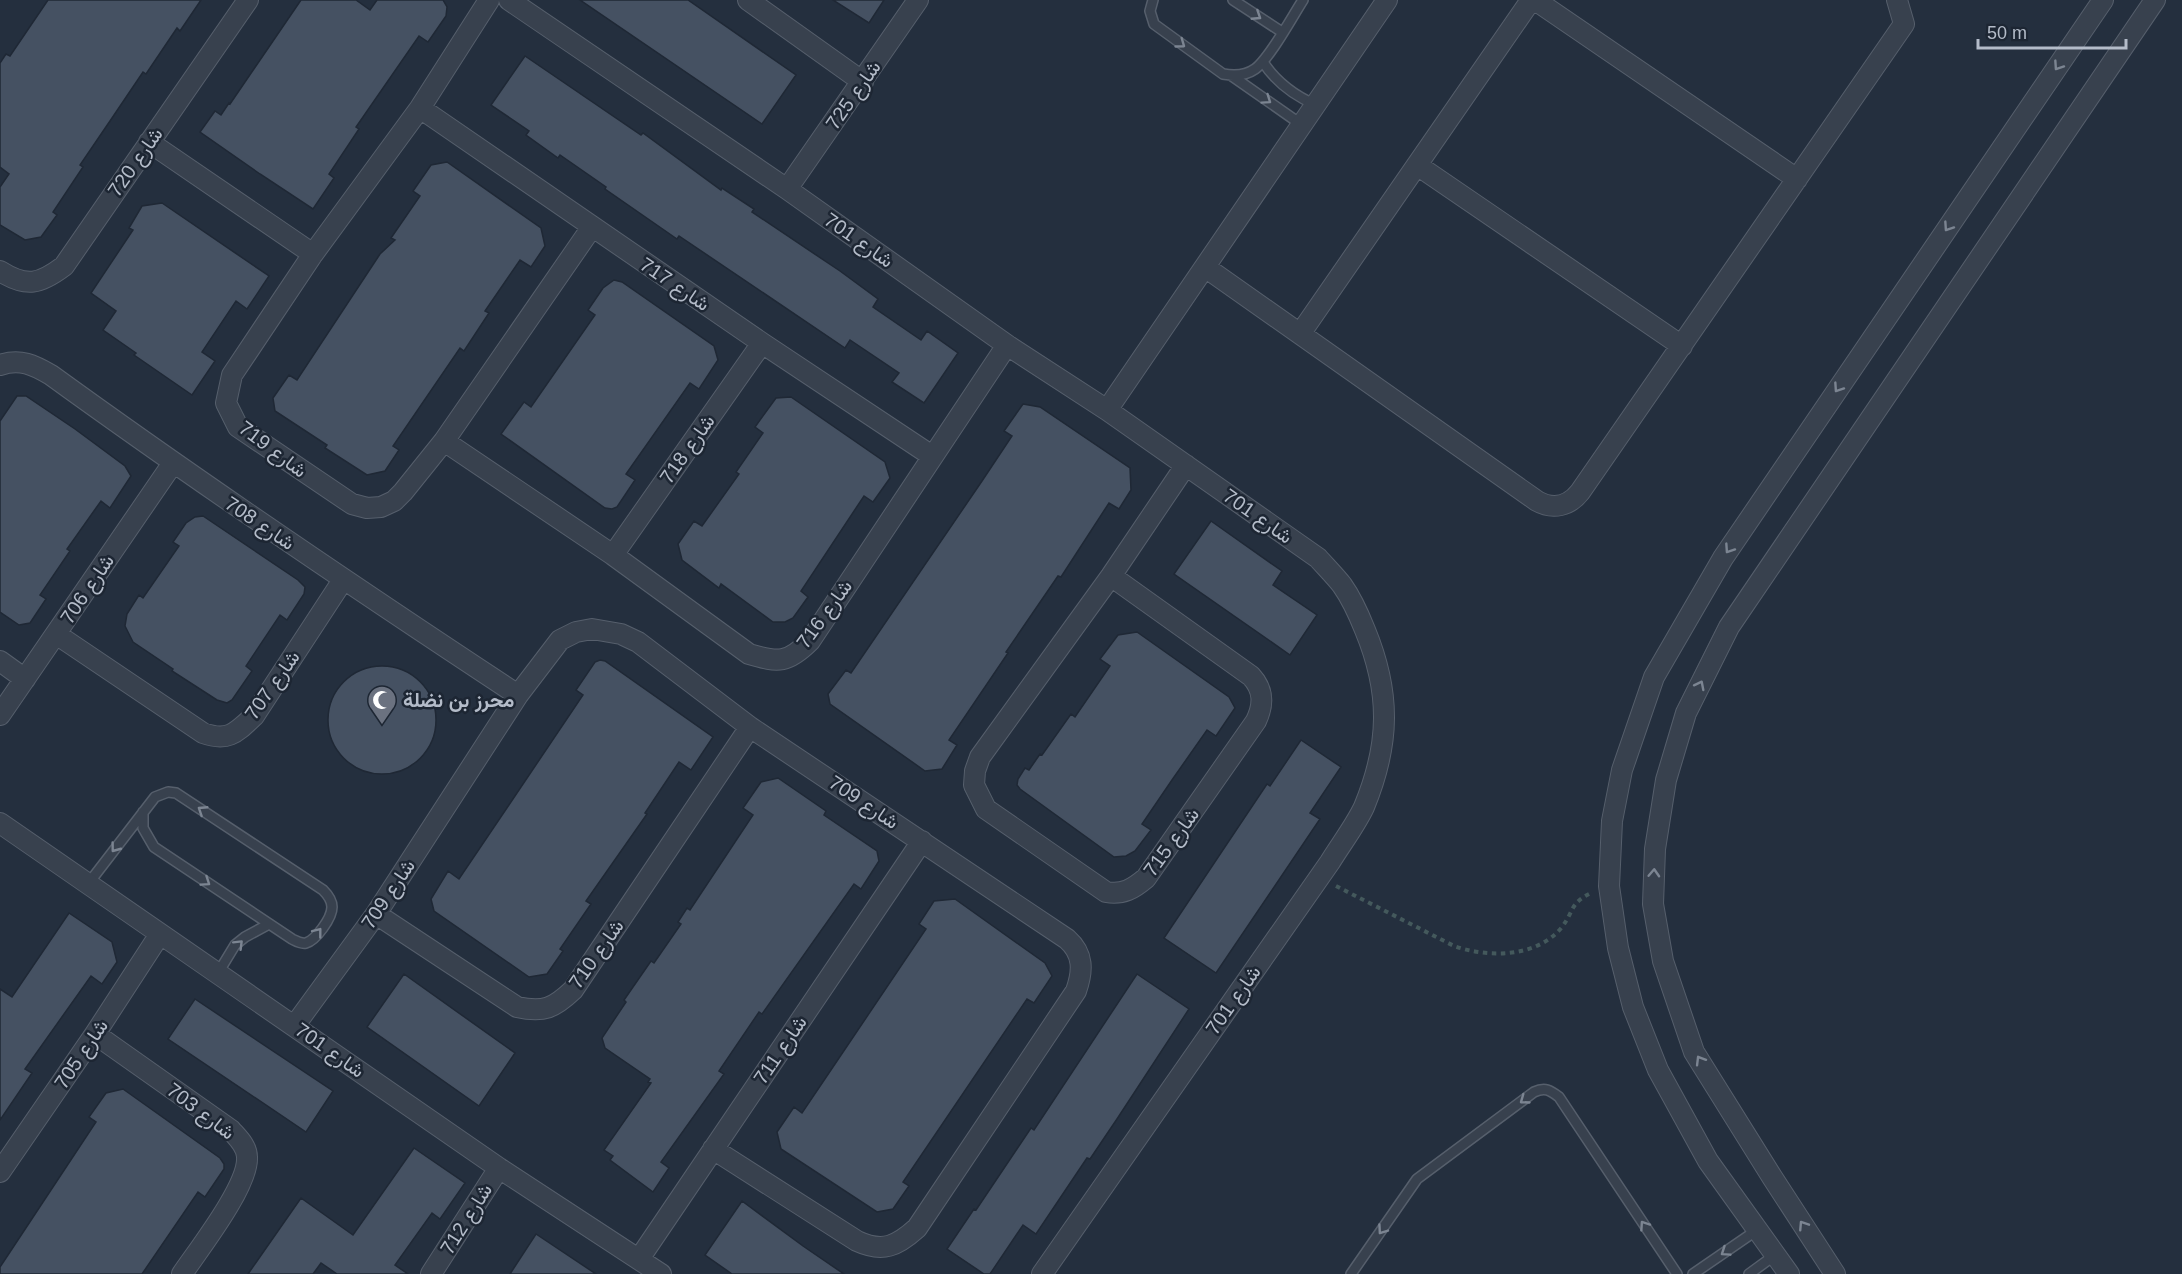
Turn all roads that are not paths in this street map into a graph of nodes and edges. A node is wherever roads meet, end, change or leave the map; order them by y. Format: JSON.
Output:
{"nodes":[{"id":1,"x":248,"y":0,"type":"edge"},
{"id":2,"x":489,"y":0,"type":"edge"},
{"id":3,"x":509,"y":0,"type":"edge"},
{"id":4,"x":918,"y":0,"type":"edge"},
{"id":5,"x":1153,"y":0,"type":"edge"},
{"id":6,"x":1233,"y":0,"type":"edge"},
{"id":7,"x":1303,"y":0,"type":"edge"},
{"id":8,"x":1387,"y":0,"type":"edge"},
{"id":9,"x":1533,"y":0,"type":"edge"},
{"id":10,"x":1897,"y":0,"type":"edge"},
{"id":11,"x":2103,"y":0,"type":"edge"},
{"id":12,"x":2155,"y":0,"type":"edge"},
{"id":13,"x":752,"y":1,"type":"edge"},
{"id":14,"x":1282,"y":32,"type":"junction"},
{"id":15,"x":1263,"y":62,"type":"junction"},
{"id":16,"x":1232,"y":76,"type":"junction"},
{"id":17,"x":863,"y":82,"type":"junction"},
{"id":18,"x":1316,"y":105,"type":"junction"},
{"id":19,"x":420,"y":108,"type":"junction"},
{"id":20,"x":1302,"y":125,"type":"junction"},
{"id":21,"x":149,"y":142,"type":"junction"},
{"id":22,"x":1417,"y":165,"type":"junction"},
{"id":23,"x":1797,"y":179,"type":"junction"},
{"id":24,"x":787,"y":189,"type":"junction"},
{"id":25,"x":592,"y":227,"type":"junction"},
{"id":26,"x":313,"y":254,"type":"junction"},
{"id":27,"x":1205,"y":267,"type":"junction"},
{"id":28,"x":0,"y":271,"type":"edge"},
{"id":29,"x":1300,"y":334,"type":"junction"},
{"id":30,"x":762,"y":343,"type":"junction"},
{"id":31,"x":1007,"y":345,"type":"junction"},
{"id":32,"x":1682,"y":346,"type":"junction"},
{"id":33,"x":0,"y":365,"type":"edge"},
{"id":34,"x":1107,"y":410,"type":"junction"},
{"id":35,"x":444,"y":441,"type":"junction"},
{"id":36,"x":932,"y":456,"type":"junction"},
{"id":37,"x":173,"y":463,"type":"junction"},
{"id":38,"x":1186,"y":465,"type":"junction"},
{"id":39,"x":613,"y":555,"type":"junction"},
{"id":40,"x":1111,"y":576,"type":"junction"},
{"id":41,"x":343,"y":580,"type":"junction"},
{"id":42,"x":56,"y":634,"type":"junction"},
{"id":43,"x":0,"y":661,"type":"edge"},
{"id":44,"x":25,"y":679,"type":"junction"},
{"id":45,"x":518,"y":695,"type":"junction"},
{"id":46,"x":0,"y":715,"type":"edge"},
{"id":47,"x":750,"y":727,"type":"junction"},
{"id":48,"x":142,"y":812,"type":"junction"},
{"id":49,"x":0,"y":823,"type":"edge"},
{"id":50,"x":922,"y":841,"type":"junction"},
{"id":51,"x":88,"y":884,"type":"junction"},
{"id":52,"x":376,"y":914,"type":"junction"},
{"id":53,"x":269,"y":924,"type":"junction"},
{"id":54,"x":160,"y":934,"type":"junction"},
{"id":55,"x":218,"y":973,"type":"junction"},
{"id":56,"x":295,"y":1025,"type":"junction"},
{"id":57,"x":95,"y":1034,"type":"junction"},
{"id":58,"x":713,"y":1149,"type":"junction"},
{"id":59,"x":499,"y":1168,"type":"junction"},
{"id":60,"x":0,"y":1172,"type":"edge"},
{"id":61,"x":1757,"y":1230,"type":"junction"},
{"id":62,"x":1775,"y":1255,"type":"junction"},
{"id":63,"x":639,"y":1259,"type":"junction"},
{"id":64,"x":435,"y":1273,"type":"edge"},
{"id":65,"x":182,"y":1274,"type":"edge"},
{"id":66,"x":661,"y":1274,"type":"edge"},
{"id":67,"x":1042,"y":1274,"type":"edge"},
{"id":68,"x":1351,"y":1274,"type":"edge"},
{"id":69,"x":1677,"y":1274,"type":"edge"},
{"id":70,"x":1693,"y":1274,"type":"edge"},
{"id":71,"x":1749,"y":1274,"type":"edge"},
{"id":72,"x":1789,"y":1274,"type":"edge"},
{"id":73,"x":1835,"y":1274,"type":"edge"}],
"edges":[{"from":1,"to":21,"type":"street","name":"شارع 720"},
{"from":2,"to":19,"type":"street","name":"شارع 719"},
{"from":3,"to":24,"type":"street","name":"شارع 701"},
{"from":4,"to":17,"type":"street","name":"شارع 725"},
{"from":5,"to":16,"type":"lane","one_way":true},
{"from":6,"to":14,"type":"lane","one_way":true},
{"from":7,"to":14,"type":"lane"},
{"from":8,"to":18,"type":"street"},
{"from":9,"to":22,"type":"street"},
{"from":9,"to":23,"type":"street"},
{"from":10,"to":23,"type":"street"},
{"from":11,"to":61,"type":"street","one_way":true},
{"from":73,"to":12,"type":"street","one_way":true},
{"from":13,"to":17,"type":"street"},
{"from":14,"to":15,"type":"lane"},
{"from":15,"to":16,"type":"lane"},
{"from":15,"to":18,"type":"lane"},
{"from":16,"to":20,"type":"lane","one_way":true},
{"from":17,"to":24,"type":"street","name":"شارع 725"},
{"from":18,"to":20,"type":"street"},
{"from":19,"to":25,"type":"street","name":"شارع 717"},
{"from":19,"to":26,"type":"street","name":"شارع 719"},
{"from":20,"to":27,"type":"street"},
{"from":21,"to":26,"type":"street"},
{"from":21,"to":28,"type":"street","name":"شارع 720"},
{"from":22,"to":29,"type":"street"},
{"from":22,"to":32,"type":"street"},
{"from":23,"to":32,"type":"street"},
{"from":24,"to":31,"type":"street","name":"شارع 701"},
{"from":25,"to":30,"type":"street","name":"شارع 717"},
{"from":25,"to":35,"type":"street","name":"شارع 719"},
{"from":26,"to":35,"type":"street","name":"شارع 719"},
{"from":27,"to":29,"type":"street"},
{"from":27,"to":34,"type":"street"},
{"from":29,"to":32,"type":"street"},
{"from":30,"to":36,"type":"street","name":"شارع 717"},
{"from":30,"to":39,"type":"street","name":"شارع 718"},
{"from":31,"to":34,"type":"street","name":"شارع 701"},
{"from":31,"to":36,"type":"street","name":"شارع 716"},
{"from":33,"to":37,"type":"street","name":"شارع 708"},
{"from":34,"to":38,"type":"street","name":"شارع 701"},
{"from":35,"to":39,"type":"street","name":"شارع 716"},
{"from":36,"to":39,"type":"street","name":"شارع 716"},
{"from":37,"to":41,"type":"street","name":"شارع 708"},
{"from":37,"to":42,"type":"street","name":"شارع 706"},
{"from":38,"to":40,"type":"street","name":"شارع 715"},
{"from":38,"to":67,"type":"street","name":"شارع 701"},
{"from":40,"to":40,"type":"street","name":"شارع 715"},
{"from":41,"to":42,"type":"street","name":"شارع 707"},
{"from":41,"to":45,"type":"street","name":"شارع 708"},
{"from":42,"to":44,"type":"street","name":"شارع 706"},
{"from":43,"to":44,"type":"street"},
{"from":44,"to":46,"type":"street","name":"شارع 706"},
{"from":45,"to":47,"type":"street","name":"شارع 709"},
{"from":45,"to":52,"type":"street","name":"شارع 709"},
{"from":47,"to":50,"type":"street","name":"شارع 709"},
{"from":47,"to":52,"type":"street","name":"شارع 710"},
{"from":48,"to":51,"type":"lane","one_way":true},
{"from":48,"to":53,"type":"lane","one_way":true},
{"from":53,"to":48,"type":"lane","one_way":true},
{"from":49,"to":51,"type":"street","name":"شارع 701"},
{"from":50,"to":58,"type":"street","name":"شارع 711"},
{"from":50,"to":58,"type":"street","name":"شارع 709"},
{"from":51,"to":54,"type":"street","name":"شارع 701"},
{"from":52,"to":56,"type":"street","name":"شارع 709"},
{"from":55,"to":53,"type":"lane","one_way":true},
{"from":54,"to":55,"type":"street","name":"شارع 701"},
{"from":54,"to":57,"type":"street","name":"شارع 705"},
{"from":55,"to":56,"type":"street","name":"شارع 701"},
{"from":56,"to":59,"type":"street","name":"شارع 701"},
{"from":57,"to":60,"type":"street","name":"شارع 705"},
{"from":57,"to":65,"type":"street","name":"شارع 703"},
{"from":58,"to":63,"type":"street","name":"شارع 711"},
{"from":59,"to":63,"type":"street","name":"شارع 701"},
{"from":59,"to":64,"type":"street","name":"شارع 712"},
{"from":61,"to":62,"type":"street"},
{"from":61,"to":70,"type":"lane","one_way":true},
{"from":62,"to":71,"type":"lane"},
{"from":62,"to":72,"type":"street"},
{"from":63,"to":66,"type":"street","name":"شارع 701"},
{"from":69,"to":68,"type":"lane","one_way":true}]}
